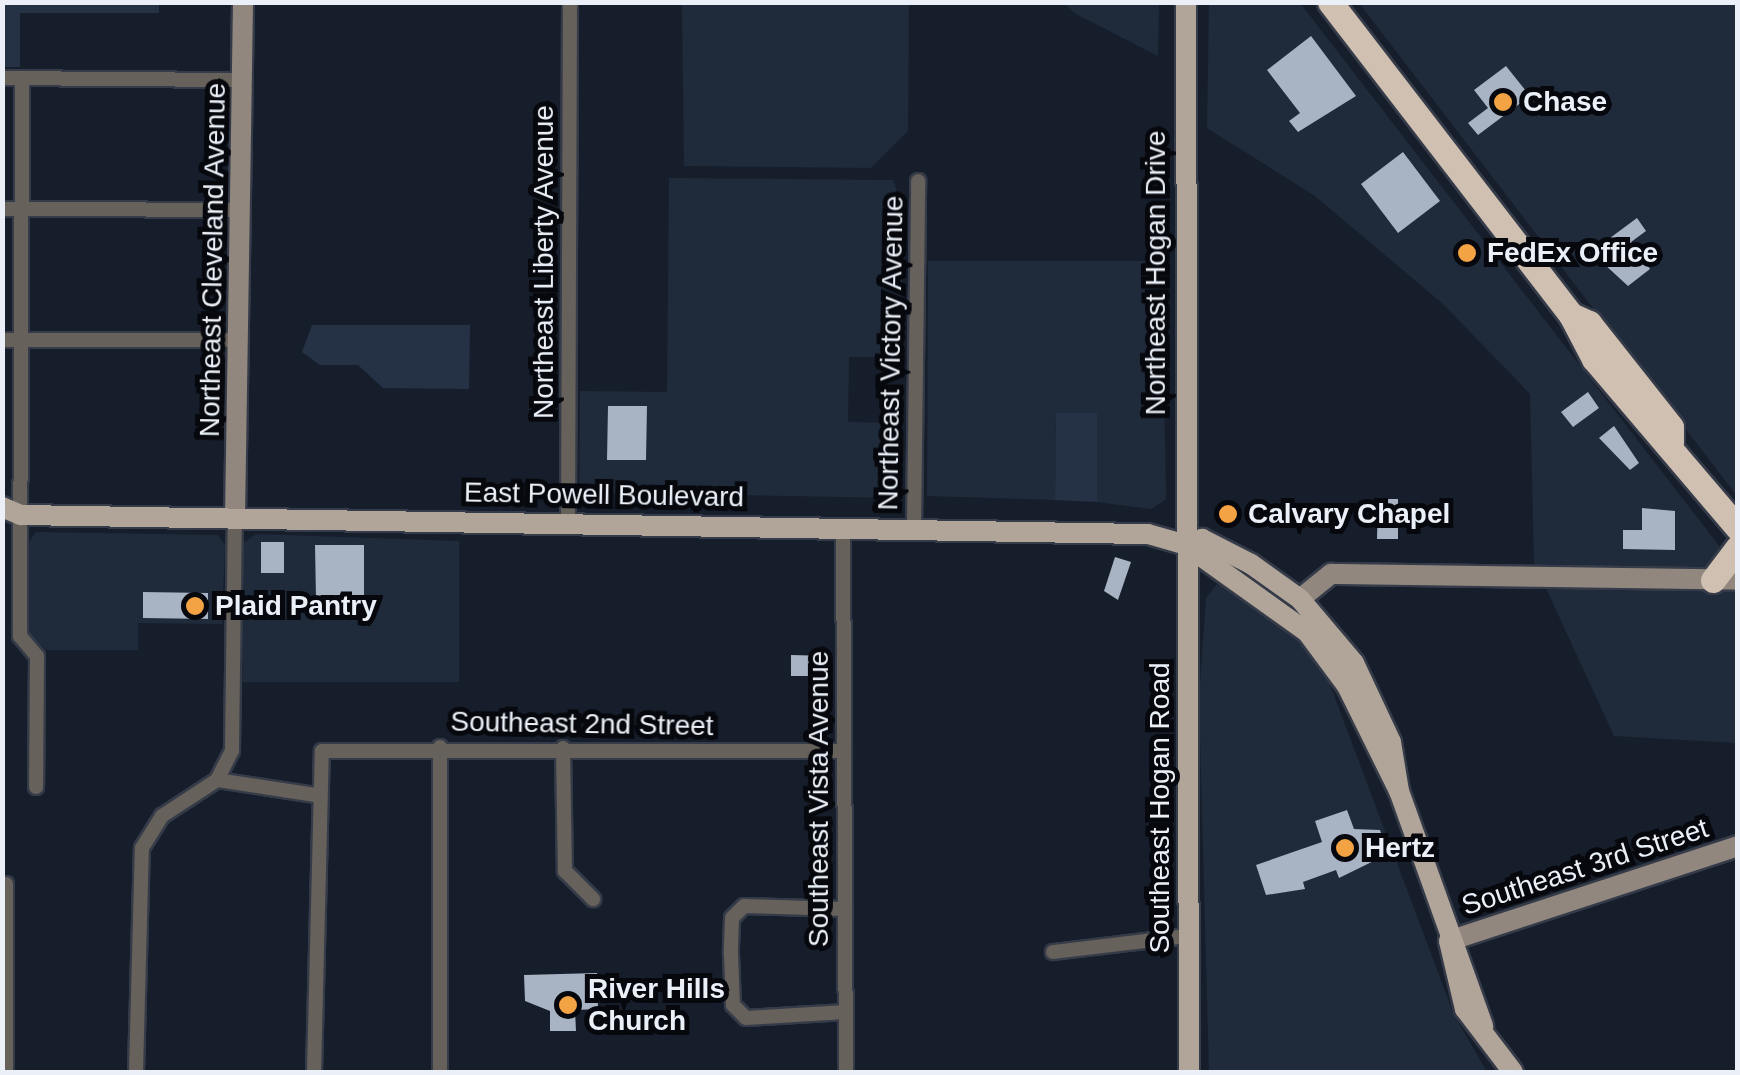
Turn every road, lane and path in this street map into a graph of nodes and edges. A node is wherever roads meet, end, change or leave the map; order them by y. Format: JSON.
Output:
{"nodes":[{"id":1,"x":243,"y":2,"type":"edge"},
{"id":2,"x":570,"y":2,"type":"edge"},
{"id":3,"x":1186,"y":2,"type":"edge"},
{"id":4,"x":1330,"y":2,"type":"edge"},
{"id":5,"x":2,"y":78,"type":"edge"},
{"id":6,"x":22,"y":78,"type":"junction"},
{"id":7,"x":243,"y":80,"type":"junction"},
{"id":8,"x":918,"y":181,"type":"dead end"},
{"id":9,"x":2,"y":209,"type":"edge"},
{"id":10,"x":22,"y":209,"type":"junction"},
{"id":11,"x":242,"y":210,"type":"junction"},
{"id":12,"x":1572,"y":315,"type":"junction"},
{"id":13,"x":2,"y":340,"type":"edge"},
{"id":14,"x":21,"y":340,"type":"junction"},
{"id":15,"x":240,"y":340,"type":"junction"},
{"id":16,"x":1594,"y":359,"type":"junction"},
{"id":17,"x":1655,"y":407,"type":"junction"},
{"id":18,"x":1670,"y":442,"type":"junction"},
{"id":19,"x":9,"y":516,"type":"edge"},
{"id":20,"x":236,"y":518,"type":"junction"},
{"id":21,"x":568,"y":522,"type":"junction"},
{"id":22,"x":843,"y":526,"type":"junction"},
{"id":23,"x":914,"y":526,"type":"junction"},
{"id":24,"x":1738,"y":528,"type":"edge"},
{"id":25,"x":1184,"y":544,"type":"junction"},
{"id":26,"x":1738,"y":547,"type":"edge"},
{"id":27,"x":1725,"y":580,"type":"edge"},
{"id":28,"x":1300,"y":598,"type":"junction"},
{"id":29,"x":2,"y":636,"type":"edge"},
{"id":30,"x":20,"y":636,"type":"junction"},
{"id":31,"x":1336,"y":653,"type":"junction"},
{"id":32,"x":440,"y":746,"type":"junction"},
{"id":33,"x":563,"y":748,"type":"junction"},
{"id":34,"x":843,"y":751,"type":"junction"},
{"id":35,"x":217,"y":780,"type":"junction"},
{"id":36,"x":36,"y":787,"type":"dead end"},
{"id":37,"x":315,"y":795,"type":"junction"},
{"id":38,"x":1738,"y":846,"type":"edge"},
{"id":39,"x":6,"y":884,"type":"dead end"},
{"id":40,"x":593,"y":899,"type":"dead end"},
{"id":41,"x":846,"y":910,"type":"junction"},
{"id":42,"x":1188,"y":936,"type":"junction"},
{"id":43,"x":1449,"y":941,"type":"junction"},
{"id":44,"x":1054,"y":952,"type":"dead end"},
{"id":45,"x":846,"y":1012,"type":"junction"},
{"id":46,"x":6,"y":1072,"type":"edge"},
{"id":47,"x":136,"y":1072,"type":"edge"},
{"id":48,"x":314,"y":1072,"type":"edge"},
{"id":49,"x":440,"y":1072,"type":"edge"},
{"id":50,"x":846,"y":1072,"type":"edge"},
{"id":51,"x":1189,"y":1072,"type":"edge"},
{"id":52,"x":1513,"y":1072,"type":"edge"}],
"edges":[{"from":1,"to":7,"type":"street","name":"Northeast Cleveland Avenue"},
{"from":2,"to":21,"type":"street","name":"Northeast Liberty Avenue"},
{"from":3,"to":25,"type":"main road","name":"Northeast Hogan Drive"},
{"from":4,"to":12,"type":"highway"},
{"from":5,"to":6,"type":"street"},
{"from":6,"to":7,"type":"street"},
{"from":6,"to":10,"type":"street"},
{"from":7,"to":11,"type":"street","name":"Northeast Cleveland Avenue"},
{"from":8,"to":23,"type":"street","name":"Northeast Victory Avenue"},
{"from":9,"to":10,"type":"street"},
{"from":10,"to":11,"type":"street"},
{"from":10,"to":14,"type":"street"},
{"from":11,"to":15,"type":"street","name":"Northeast Cleveland Avenue"},
{"from":12,"to":16,"type":"highway"},
{"from":12,"to":17,"type":"highway"},
{"from":13,"to":14,"type":"street"},
{"from":14,"to":15,"type":"street"},
{"from":14,"to":19,"type":"street"},
{"from":15,"to":20,"type":"street","name":"Northeast Cleveland Avenue"},
{"from":16,"to":17,"type":"highway"},
{"from":16,"to":18,"type":"highway"},
{"from":17,"to":18,"type":"highway"},
{"from":18,"to":24,"type":"highway"},
{"from":19,"to":20,"type":"main road","name":"East Powell Boulevard"},
{"from":19,"to":30,"type":"street"},
{"from":20,"to":21,"type":"main road","name":"East Powell Boulevard"},
{"from":20,"to":35,"type":"street"},
{"from":21,"to":22,"type":"main road","name":"East Powell Boulevard"},
{"from":22,"to":23,"type":"main road","name":"East Powell Boulevard"},
{"from":22,"to":34,"type":"street","name":"Southeast Vista Avenue"},
{"from":23,"to":25,"type":"main road","name":"East Powell Boulevard"},
{"from":25,"to":28,"type":"main road","name":"East Powell Boulevard"},
{"from":25,"to":31,"type":"main road","name":"East Powell Boulevard"},
{"from":25,"to":42,"type":"main road","name":"Southeast Hogan Road"},
{"from":26,"to":27,"type":"highway"},
{"from":27,"to":28,"type":"street"},
{"from":28,"to":31,"type":"main road","name":"East Powell Boulevard"},
{"from":29,"to":30,"type":"street"},
{"from":30,"to":36,"type":"street"},
{"from":31,"to":43,"type":"main road","name":"East Powell Boulevard"},
{"from":32,"to":33,"type":"street","name":"Southeast 2nd Street"},
{"from":32,"to":37,"type":"street","name":"Southeast 2nd Street"},
{"from":32,"to":49,"type":"street"},
{"from":33,"to":34,"type":"street","name":"Southeast 2nd Street"},
{"from":33,"to":40,"type":"street"},
{"from":34,"to":41,"type":"street","name":"Southeast Vista Avenue"},
{"from":35,"to":37,"type":"street"},
{"from":35,"to":47,"type":"street"},
{"from":37,"to":48,"type":"street"},
{"from":38,"to":43,"type":"street","name":"Southeast 3rd Street"},
{"from":39,"to":46,"type":"street"},
{"from":41,"to":45,"type":"street","name":"Southeast Vista Avenue"},
{"from":41,"to":45,"type":"street"},
{"from":42,"to":44,"type":"street"},
{"from":42,"to":51,"type":"main road","name":"Southeast Hogan Road"},
{"from":43,"to":52,"type":"main road","name":"East Powell Boulevard"},
{"from":45,"to":50,"type":"street","name":"Southeast Vista Avenue"}]}
